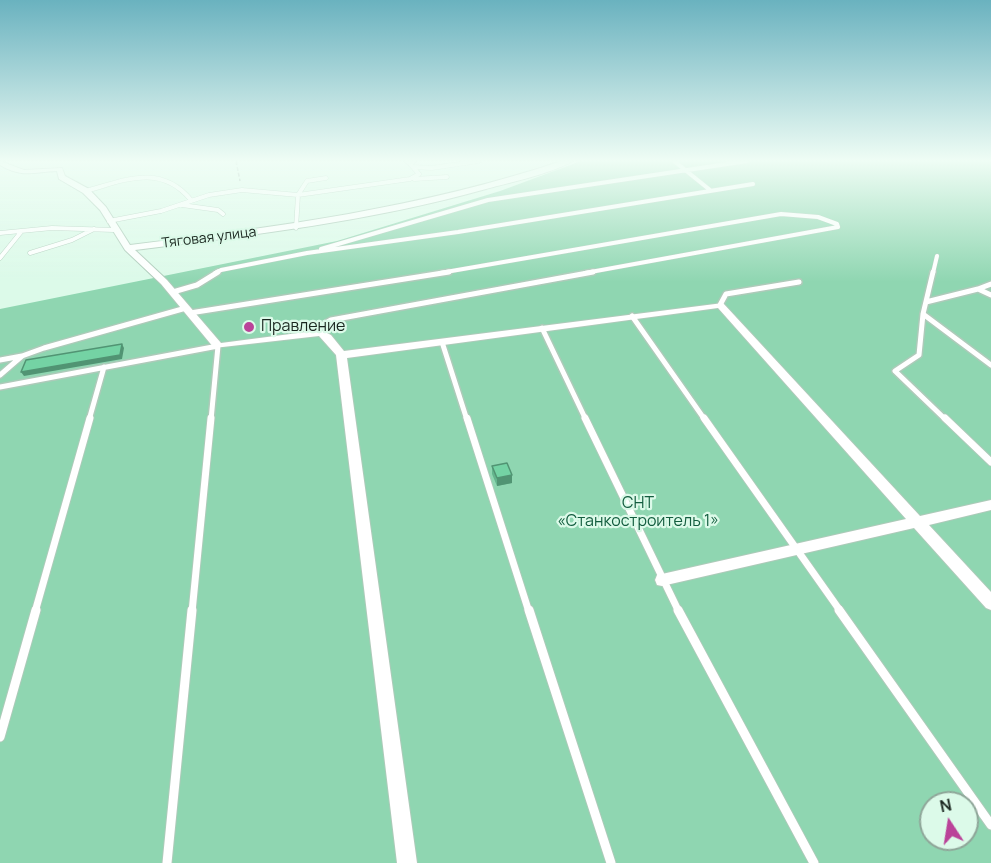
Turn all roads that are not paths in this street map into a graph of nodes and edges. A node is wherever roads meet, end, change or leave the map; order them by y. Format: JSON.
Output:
{"nodes":[{"id":1,"x":97,"y":201,"type":"edge"},
{"id":2,"x":189,"y":201,"type":"edge"},
{"id":3,"x":298,"y":201,"type":"edge"},
{"id":4,"x":441,"y":201,"type":"edge"},
{"id":5,"x":484,"y":201,"type":"edge"},
{"id":6,"x":642,"y":201,"type":"edge"},
{"id":7,"x":182,"y":205,"type":"junction"},
{"id":8,"x":223,"y":214,"type":"dead end"},
{"id":9,"x":112,"y":225,"type":"junction"},
{"id":10,"x":296,"y":228,"type":"junction"},
{"id":11,"x":95,"y":229,"type":"junction"},
{"id":12,"x":21,"y":232,"type":"junction"},
{"id":13,"x":0,"y":233,"type":"edge"},
{"id":14,"x":128,"y":248,"type":"junction"},
{"id":15,"x":30,"y":254,"type":"dead end"},
{"id":16,"x":307,"y":254,"type":"junction"},
{"id":17,"x":937,"y":256,"type":"dead end"},
{"id":18,"x":0,"y":258,"type":"edge"},
{"id":19,"x":799,"y":282,"type":"dead end"},
{"id":20,"x":991,"y":284,"type":"edge"},
{"id":21,"x":978,"y":288,"type":"junction"},
{"id":22,"x":173,"y":292,"type":"junction"},
{"id":23,"x":991,"y":295,"type":"edge"},
{"id":24,"x":926,"y":302,"type":"junction"},
{"id":25,"x":720,"y":305,"type":"junction"},
{"id":26,"x":188,"y":310,"type":"junction"},
{"id":27,"x":923,"y":314,"type":"junction"},
{"id":28,"x":632,"y":316,"type":"junction"},
{"id":29,"x":542,"y":328,"type":"junction"},
{"id":30,"x":308,"y":333,"type":"junction"},
{"id":31,"x":442,"y":342,"type":"junction"},
{"id":32,"x":218,"y":345,"type":"junction"},
{"id":33,"x":341,"y":355,"type":"junction"},
{"id":34,"x":22,"y":356,"type":"junction"},
{"id":35,"x":0,"y":360,"type":"edge"},
{"id":36,"x":991,"y":365,"type":"edge"},
{"id":37,"x":104,"y":367,"type":"junction"},
{"id":38,"x":0,"y":375,"type":"edge"},
{"id":39,"x":0,"y":387,"type":"edge"},
{"id":40,"x":991,"y":462,"type":"edge"},
{"id":41,"x":991,"y":506,"type":"edge"},
{"id":42,"x":917,"y":521,"type":"junction"},
{"id":43,"x":796,"y":549,"type":"junction"},
{"id":44,"x":662,"y":580,"type":"junction"},
{"id":45,"x":991,"y":603,"type":"edge"},
{"id":46,"x":0,"y":737,"type":"edge"},
{"id":47,"x":991,"y":825,"type":"edge"},
{"id":48,"x":167,"y":863,"type":"edge"},
{"id":49,"x":406,"y":863,"type":"edge"},
{"id":50,"x":611,"y":863,"type":"edge"},
{"id":51,"x":814,"y":863,"type":"edge"}],
"edges":[{"from":1,"to":9,"type":"street"},
{"from":2,"to":7,"type":"lane"},
{"from":3,"to":10,"type":"lane"},
{"from":4,"to":10,"type":"street","name":"Тяговая улица"},
{"from":5,"to":16,"type":"lane"},
{"from":6,"to":16,"type":"lane"},
{"from":7,"to":8,"type":"lane"},
{"from":7,"to":9,"type":"lane"},
{"from":9,"to":11,"type":"lane"},
{"from":9,"to":14,"type":"street"},
{"from":10,"to":14,"type":"street","name":"Тяговая улица"},
{"from":11,"to":12,"type":"lane"},
{"from":11,"to":15,"type":"lane"},
{"from":12,"to":13,"type":"lane"},
{"from":12,"to":18,"type":"lane"},
{"from":14,"to":22,"type":"street"},
{"from":16,"to":22,"type":"lane"},
{"from":17,"to":24,"type":"lane"},
{"from":19,"to":25,"type":"lane"},
{"from":20,"to":21,"type":"lane"},
{"from":21,"to":23,"type":"lane"},
{"from":21,"to":24,"type":"lane"},
{"from":22,"to":26,"type":"street"},
{"from":24,"to":27,"type":"lane"},
{"from":25,"to":28,"type":"street"},
{"from":25,"to":42,"type":"street"},
{"from":26,"to":30,"type":"lane"},
{"from":26,"to":32,"type":"street"},
{"from":26,"to":34,"type":"lane"},
{"from":27,"to":36,"type":"lane"},
{"from":27,"to":40,"type":"lane"},
{"from":28,"to":29,"type":"street"},
{"from":28,"to":43,"type":"lane"},
{"from":29,"to":31,"type":"street"},
{"from":29,"to":44,"type":"lane"},
{"from":30,"to":32,"type":"street"},
{"from":30,"to":33,"type":"street"},
{"from":31,"to":33,"type":"street"},
{"from":31,"to":50,"type":"lane"},
{"from":32,"to":37,"type":"lane"},
{"from":32,"to":48,"type":"lane"},
{"from":33,"to":49,"type":"street"},
{"from":34,"to":35,"type":"lane"},
{"from":34,"to":38,"type":"lane"},
{"from":37,"to":39,"type":"lane"},
{"from":37,"to":46,"type":"lane"},
{"from":41,"to":42,"type":"street"},
{"from":42,"to":43,"type":"street"},
{"from":42,"to":45,"type":"street"},
{"from":43,"to":44,"type":"street"},
{"from":43,"to":47,"type":"lane"},
{"from":44,"to":51,"type":"lane"}]}
